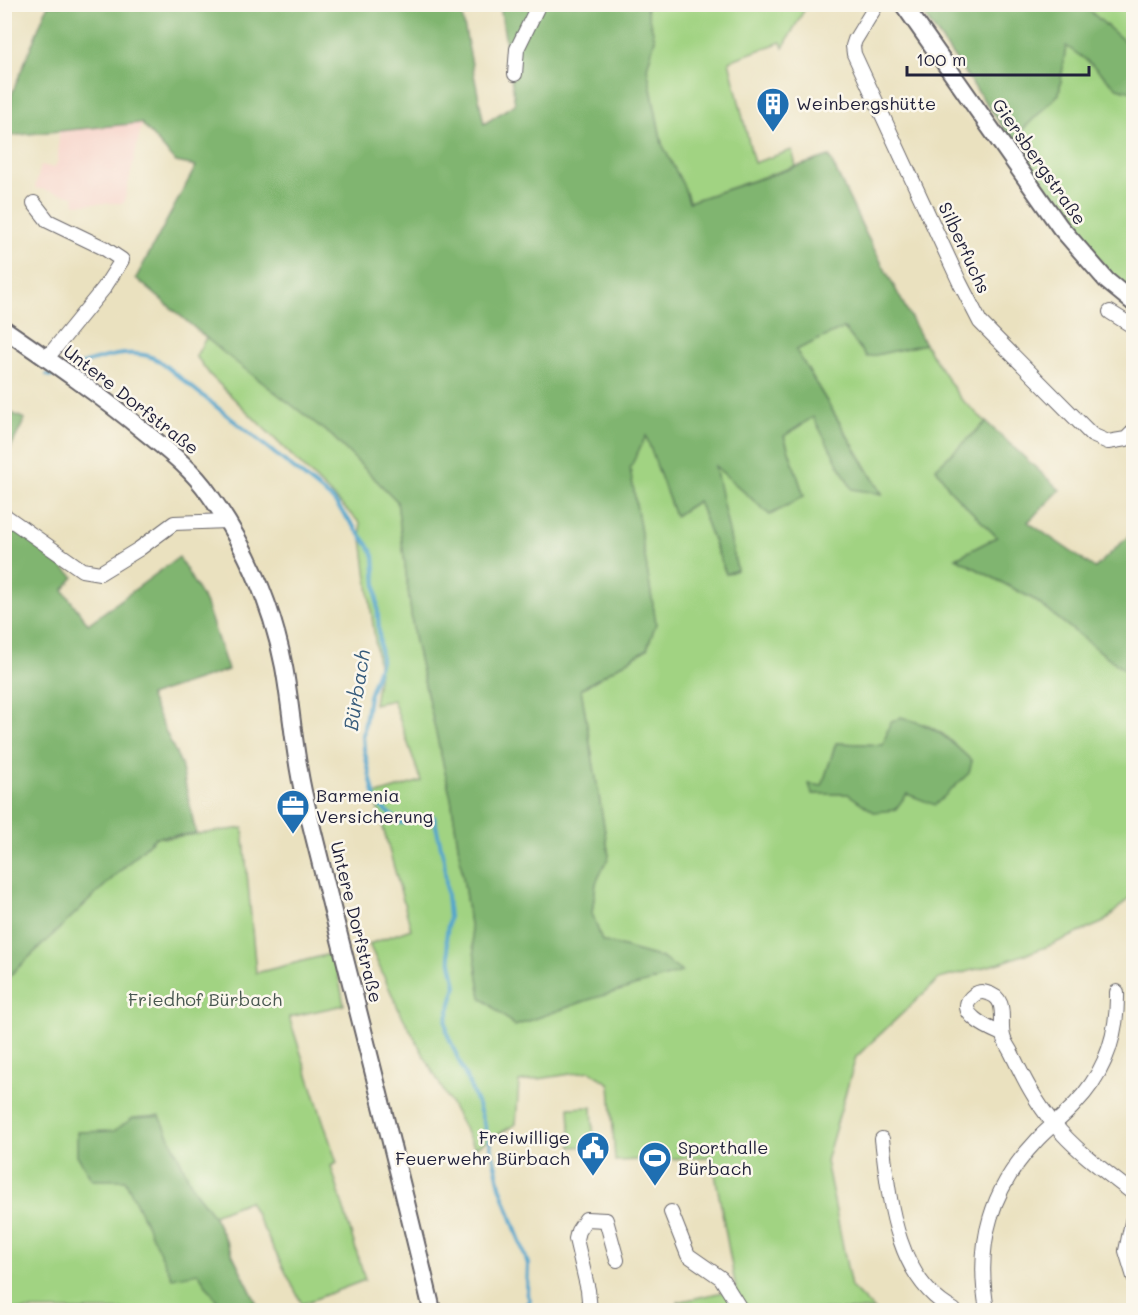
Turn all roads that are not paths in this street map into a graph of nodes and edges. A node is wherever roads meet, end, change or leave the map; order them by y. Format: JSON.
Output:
{"nodes":[{"id":1,"x":539,"y":4,"type":"edge"},
{"id":2,"x":878,"y":4,"type":"edge"},
{"id":3,"x":903,"y":4,"type":"edge"},
{"id":4,"x":515,"y":74,"type":"dead end"},
{"id":5,"x":34,"y":203,"type":"dead end"},
{"id":6,"x":1134,"y":303,"type":"edge"},
{"id":7,"x":1110,"y":312,"type":"dead end"},
{"id":8,"x":1134,"y":327,"type":"edge"},
{"id":9,"x":4,"y":329,"type":"edge"},
{"id":10,"x":47,"y":358,"type":"junction"},
{"id":11,"x":1134,"y":431,"type":"edge"},
{"id":12,"x":4,"y":515,"type":"edge"},
{"id":13,"x":227,"y":522,"type":"junction"},
{"id":14,"x":1117,"y":992,"type":"dead end"},
{"id":15,"x":1002,"y":1034,"type":"dead end"},
{"id":16,"x":1054,"y":1124,"type":"junction"},
{"id":17,"x":882,"y":1139,"type":"dead end"},
{"id":18,"x":1134,"y":1194,"type":"edge"},
{"id":19,"x":671,"y":1212,"type":"dead end"},
{"id":20,"x":1134,"y":1213,"type":"edge"},
{"id":21,"x":617,"y":1260,"type":"dead end"},
{"id":22,"x":1134,"y":1277,"type":"edge"},
{"id":23,"x":432,"y":1311,"type":"edge"},
{"id":24,"x":590,"y":1311,"type":"edge"},
{"id":25,"x":741,"y":1311,"type":"edge"},
{"id":26,"x":954,"y":1311,"type":"edge"},
{"id":27,"x":987,"y":1311,"type":"edge"}],
"edges":[{"from":1,"to":4,"type":"street"},
{"from":2,"to":11,"type":"street","name":"Silberfuchs"},
{"from":3,"to":6,"type":"street","name":"Giersbergstraße"},
{"from":5,"to":10,"type":"street"},
{"from":7,"to":8,"type":"street"},
{"from":9,"to":10,"type":"street","name":"Untere Dorfstraße"},
{"from":10,"to":13,"type":"street","name":"Untere Dorfstraße"},
{"from":12,"to":13,"type":"street"},
{"from":13,"to":23,"type":"street","name":"Untere Dorfstraße"},
{"from":14,"to":16,"type":"street"},
{"from":15,"to":16,"type":"street"},
{"from":16,"to":18,"type":"street"},
{"from":16,"to":27,"type":"street"},
{"from":17,"to":26,"type":"street"},
{"from":19,"to":25,"type":"street"},
{"from":20,"to":22,"type":"street"},
{"from":21,"to":24,"type":"street"}]}
